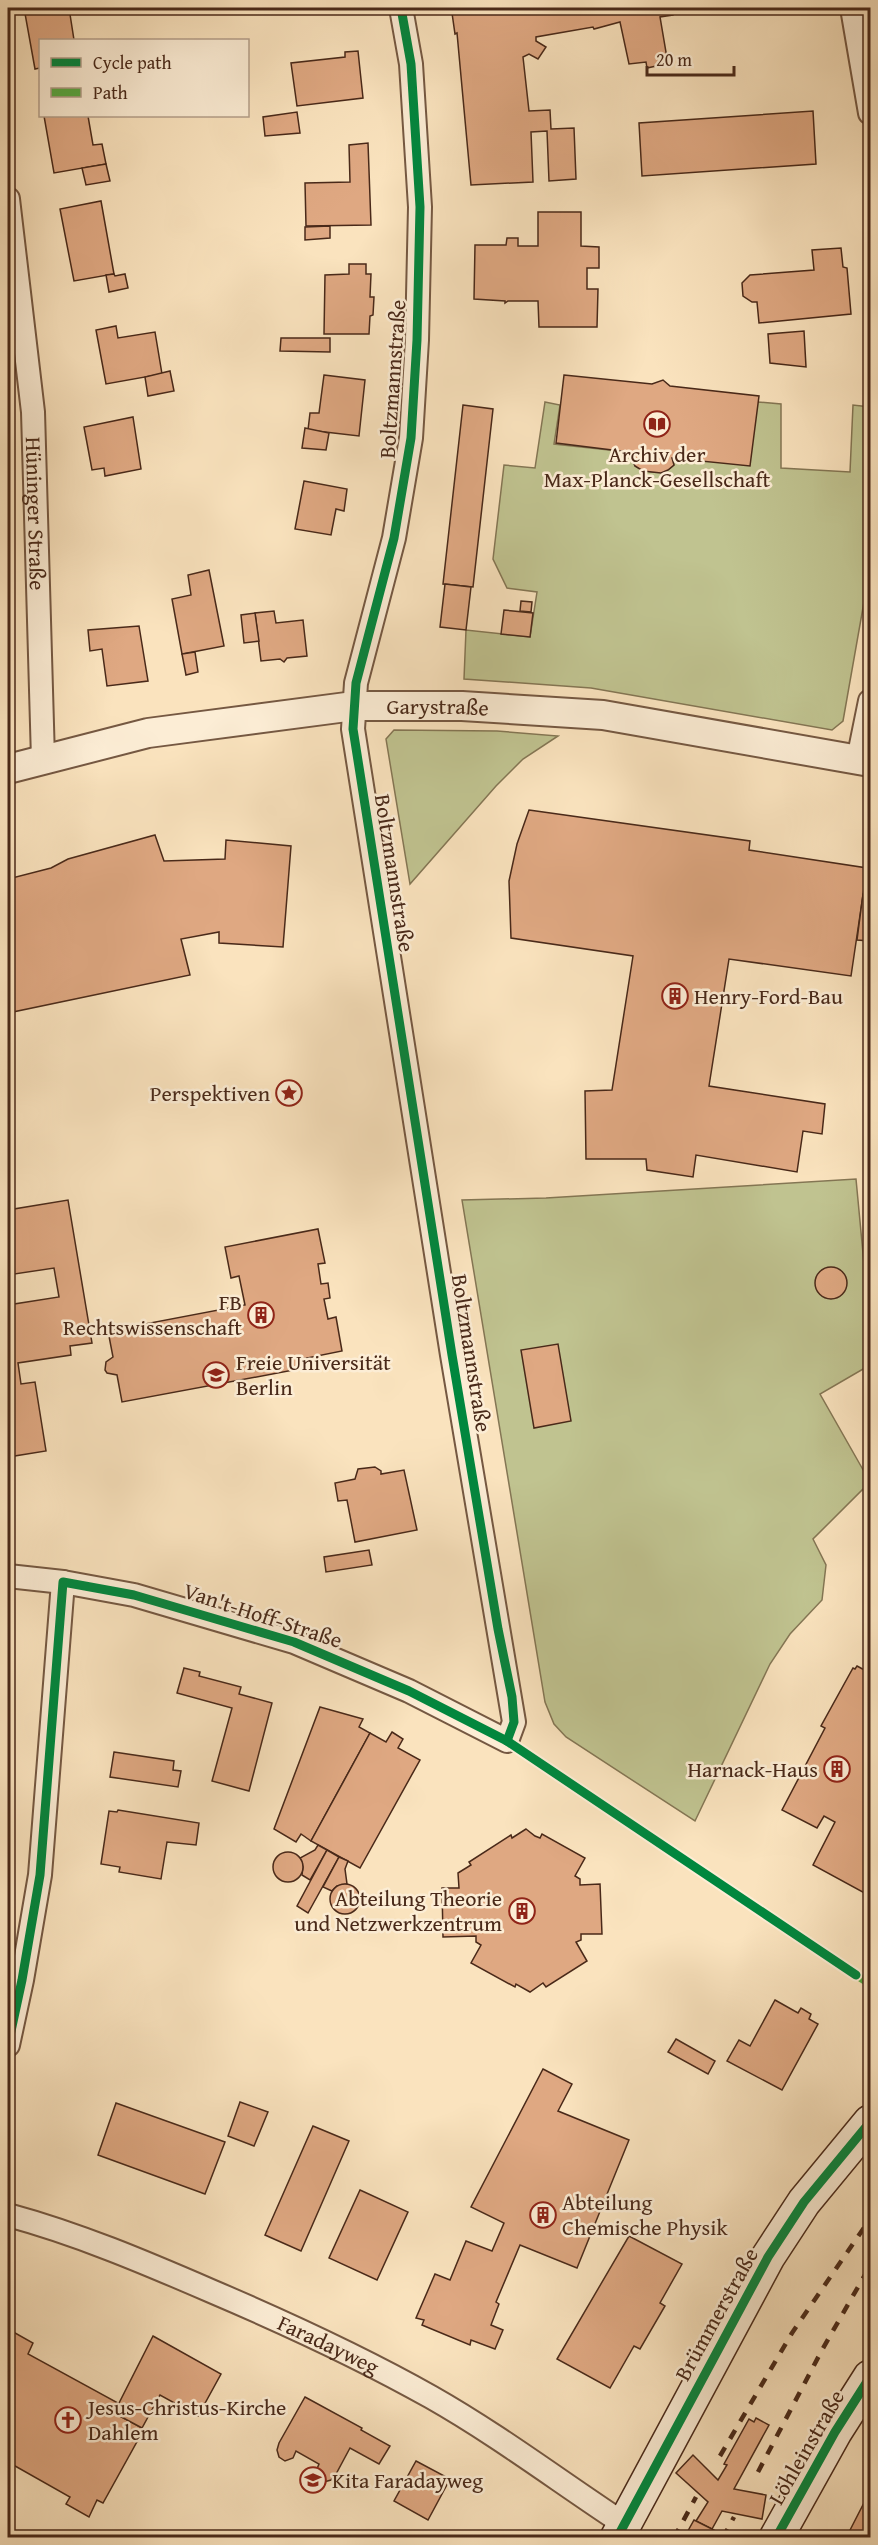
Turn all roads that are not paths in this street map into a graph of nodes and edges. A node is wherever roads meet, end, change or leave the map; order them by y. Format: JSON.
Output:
{"nodes":[{"id":1,"x":400,"y":8,"type":"edge"},
{"id":2,"x":852,"y":8,"type":"edge"},
{"id":3,"x":870,"y":113,"type":"edge"},
{"id":4,"x":8,"y":199,"type":"edge"},
{"id":5,"x":870,"y":701,"type":"edge"},
{"id":6,"x":354,"y":706,"type":"junction"},
{"id":7,"x":43,"y":759,"type":"junction"},
{"id":8,"x":864,"y":761,"type":"edge"},
{"id":9,"x":8,"y":769,"type":"edge"},
{"id":10,"x":8,"y":1576,"type":"edge"},
{"id":11,"x":63,"y":1582,"type":"junction"},
{"id":12,"x":507,"y":1741,"type":"joint"},
{"id":13,"x":8,"y":2045,"type":"edge"},
{"id":14,"x":870,"y":2122,"type":"edge"},
{"id":15,"x":8,"y":2215,"type":"edge"},
{"id":16,"x":870,"y":2377,"type":"edge"},
{"id":17,"x":620,"y":2531,"type":"edge"},
{"id":18,"x":776,"y":2538,"type":"edge"}],
"edges":[{"from":1,"to":6,"type":"street","name":"Boltzmannstraße"},
{"from":2,"to":3,"type":"street"},
{"from":4,"to":7,"type":"street","name":"Hüninger Straße"},
{"from":5,"to":8,"type":"street"},
{"from":6,"to":7,"type":"street","name":"Garystraße"},
{"from":6,"to":8,"type":"street","name":"Garystraße"},
{"from":6,"to":12,"type":"street","name":"Boltzmannstraße"},
{"from":7,"to":9,"type":"street","name":"Garystraße"},
{"from":10,"to":11,"type":"street","name":"Van't-Hoff-Straße"},
{"from":11,"to":12,"type":"street","name":"Van't-Hoff-Straße"},
{"from":11,"to":13,"type":"street"},
{"from":14,"to":17,"type":"main road","name":"Brümmerstraße"},
{"from":15,"to":17,"type":"street","name":"Faradayweg"},
{"from":16,"to":18,"type":"main road","name":"Löhleinstraße"}]}
